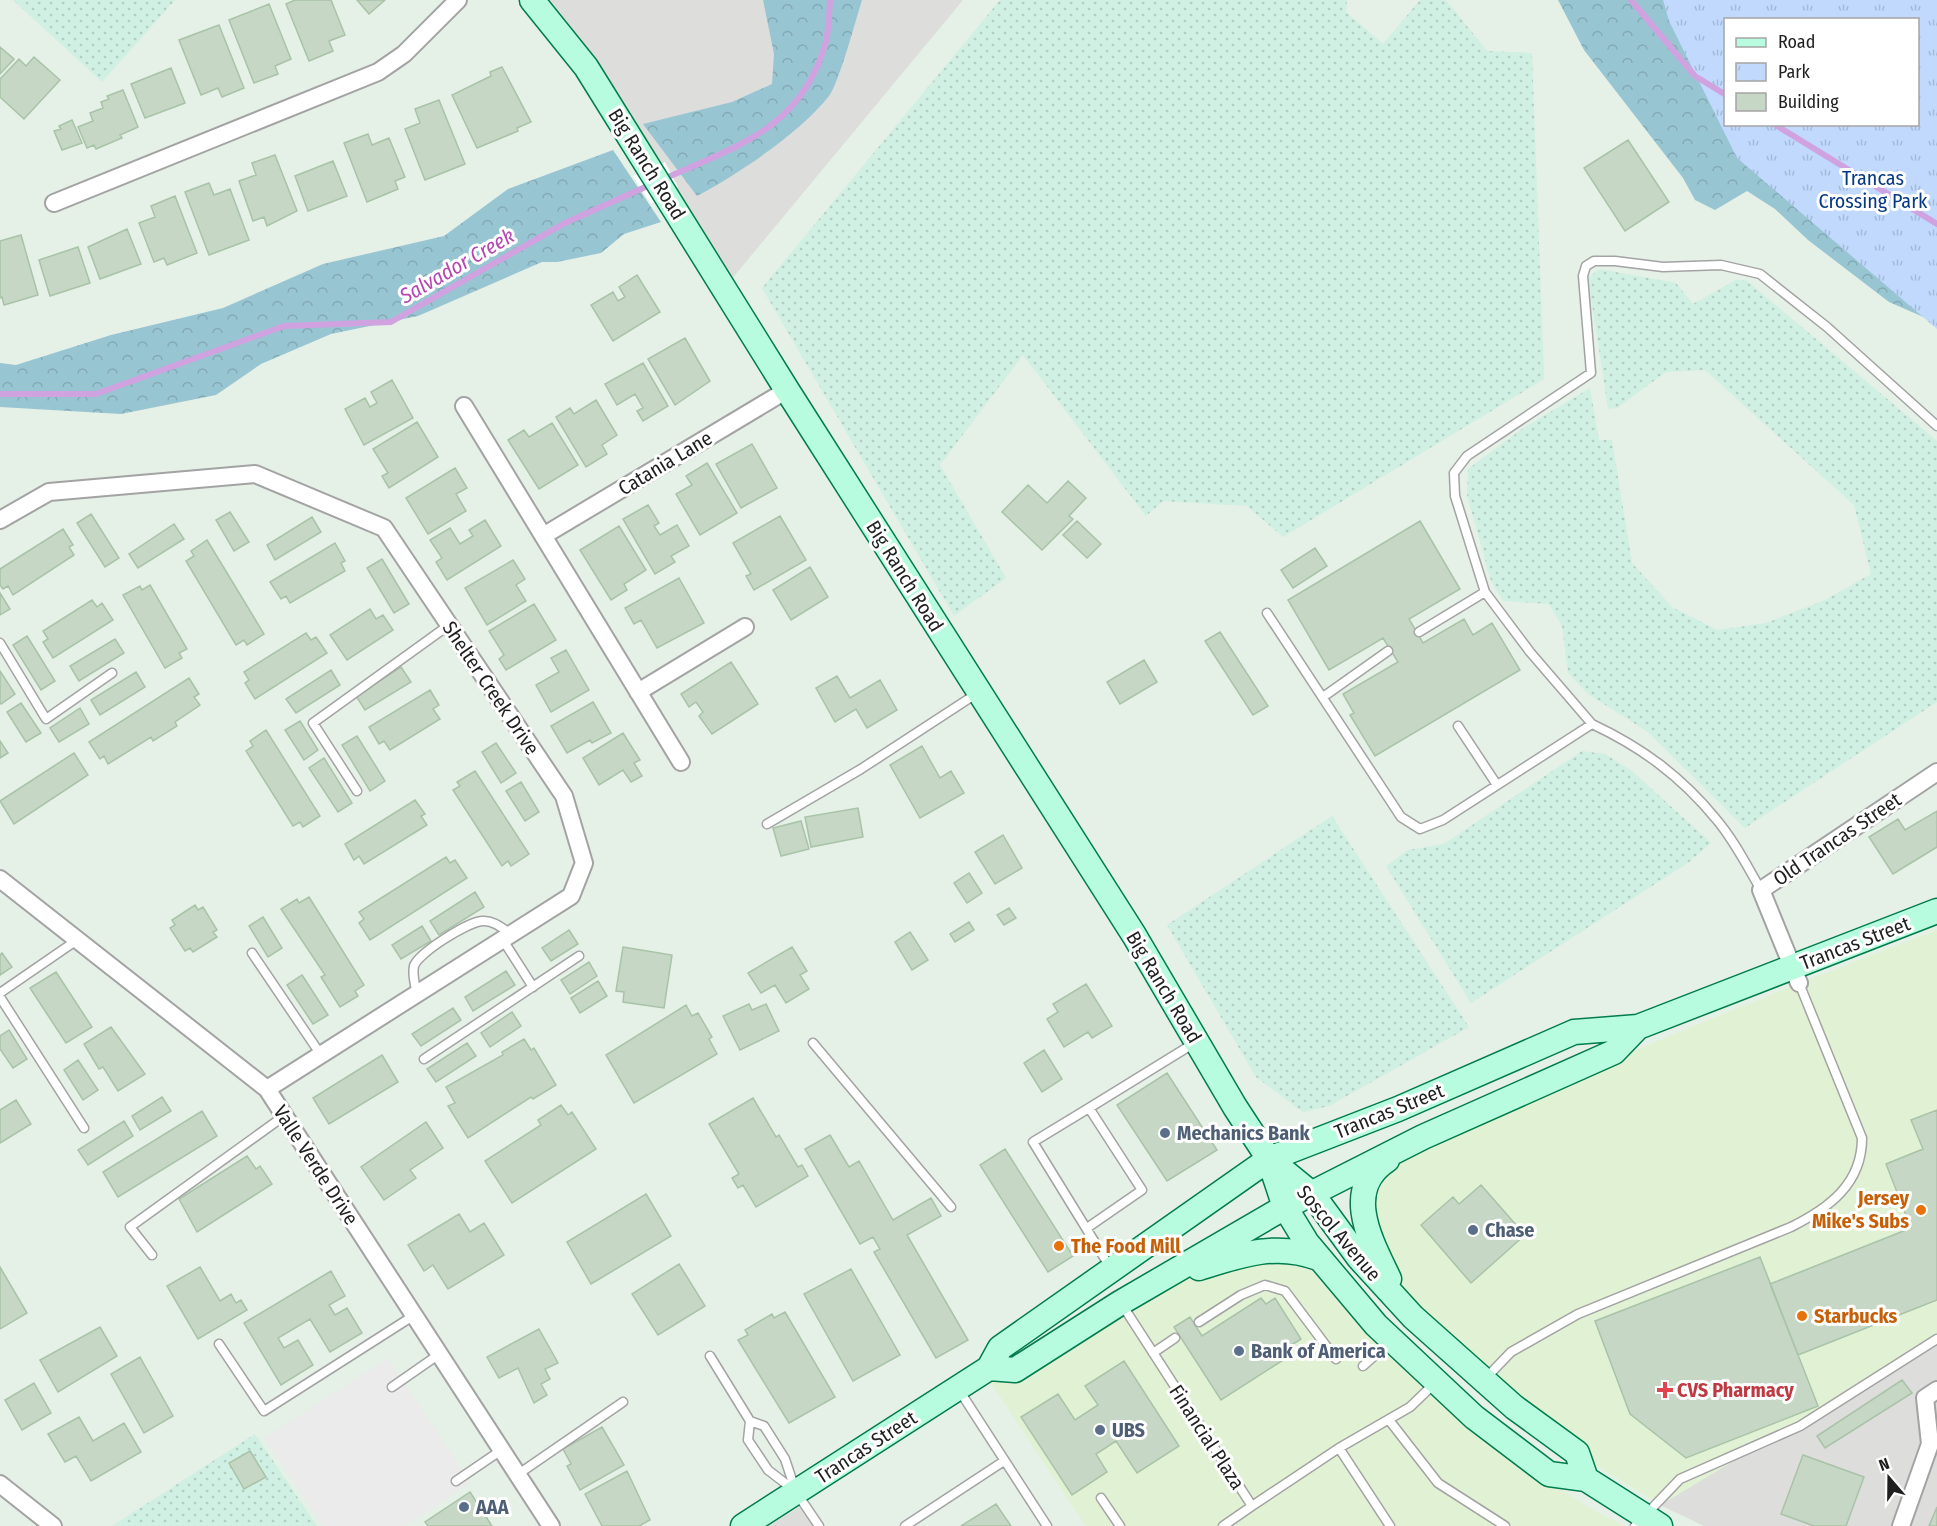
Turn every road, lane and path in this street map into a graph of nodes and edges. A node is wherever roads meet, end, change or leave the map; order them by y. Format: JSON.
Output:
{"nodes":[{"id":1,"x":458,"y":0,"type":"edge"},
{"id":2,"x":532,"y":0,"type":"edge"},
{"id":3,"x":54,"y":203,"type":"dead end"},
{"id":4,"x":787,"y":390,"type":"junction"},
{"id":5,"x":464,"y":406,"type":"dead end"},
{"id":6,"x":1937,"y":426,"type":"edge"},
{"id":7,"x":0,"y":520,"type":"edge"},
{"id":8,"x":543,"y":536,"type":"junction"},
{"id":9,"x":1485,"y":592,"type":"junction"},
{"id":10,"x":1267,"y":613,"type":"dead end"},
{"id":11,"x":449,"y":625,"type":"junction"},
{"id":12,"x":745,"y":627,"type":"dead end"},
{"id":13,"x":1419,"y":632,"type":"dead end"},
{"id":14,"x":0,"y":643,"type":"edge"},
{"id":15,"x":1388,"y":651,"type":"dead end"},
{"id":16,"x":112,"y":673,"type":"dead end"},
{"id":17,"x":638,"y":692,"type":"junction"},
{"id":18,"x":979,"y":692,"type":"junction"},
{"id":19,"x":1323,"y":697,"type":"junction"},
{"id":20,"x":1592,"y":724,"type":"junction"},
{"id":21,"x":1458,"y":726,"type":"dead end"},
{"id":22,"x":681,"y":762,"type":"dead end"},
{"id":23,"x":1937,"y":772,"type":"edge"},
{"id":24,"x":1497,"y":785,"type":"junction"},
{"id":25,"x":357,"y":791,"type":"dead end"},
{"id":26,"x":767,"y":824,"type":"dead end"},
{"id":27,"x":0,"y":879,"type":"edge"},
{"id":28,"x":1761,"y":890,"type":"junction"},
{"id":29,"x":1937,"y":911,"type":"edge"},
{"id":30,"x":507,"y":937,"type":"junction"},
{"id":31,"x":77,"y":940,"type":"junction"},
{"id":32,"x":252,"y":953,"type":"dead end"},
{"id":33,"x":579,"y":956,"type":"dead end"},
{"id":34,"x":1795,"y":975,"type":"junction"},
{"id":35,"x":533,"y":987,"type":"junction"},
{"id":36,"x":417,"y":994,"type":"junction"},
{"id":37,"x":0,"y":995,"type":"edge"},
{"id":38,"x":1638,"y":1027,"type":"junction"},
{"id":39,"x":1196,"y":1041,"type":"junction"},
{"id":40,"x":813,"y":1043,"type":"dead end"},
{"id":41,"x":321,"y":1055,"type":"junction"},
{"id":42,"x":424,"y":1059,"type":"dead end"},
{"id":43,"x":267,"y":1089,"type":"junction"},
{"id":44,"x":1089,"y":1108,"type":"junction"},
{"id":45,"x":284,"y":1116,"type":"junction"},
{"id":46,"x":84,"y":1128,"type":"dead end"},
{"id":47,"x":1423,"y":1137,"type":"junction"},
{"id":48,"x":1269,"y":1159,"type":"junction"},
{"id":49,"x":1313,"y":1195,"type":"junction"},
{"id":50,"x":951,"y":1207,"type":"dead end"},
{"id":51,"x":1285,"y":1207,"type":"junction"},
{"id":52,"x":1087,"y":1228,"type":"junction"},
{"id":53,"x":152,"y":1255,"type":"dead end"},
{"id":54,"x":1318,"y":1258,"type":"junction"},
{"id":55,"x":1113,"y":1271,"type":"junction"},
{"id":56,"x":1120,"y":1303,"type":"junction"},
{"id":57,"x":1400,"y":1303,"type":"junction"},
{"id":58,"x":413,"y":1316,"type":"junction"},
{"id":59,"x":1199,"y":1322,"type":"dead end"},
{"id":60,"x":1175,"y":1338,"type":"dead end"},
{"id":61,"x":1937,"y":1339,"type":"edge"},
{"id":62,"x":1391,"y":1340,"type":"junction"},
{"id":63,"x":219,"y":1344,"type":"dead end"},
{"id":64,"x":1153,"y":1353,"type":"junction"},
{"id":65,"x":438,"y":1355,"type":"junction"},
{"id":66,"x":710,"y":1356,"type":"dead end"},
{"id":67,"x":1336,"y":1359,"type":"dead end"},
{"id":68,"x":1363,"y":1366,"type":"dead end"},
{"id":69,"x":989,"y":1368,"type":"junction"},
{"id":70,"x":1484,"y":1381,"type":"junction"},
{"id":71,"x":1436,"y":1383,"type":"junction"},
{"id":72,"x":392,"y":1387,"type":"dead end"},
{"id":73,"x":957,"y":1387,"type":"junction"},
{"id":74,"x":1937,"y":1390,"type":"edge"},
{"id":75,"x":623,"y":1402,"type":"dead end"},
{"id":76,"x":1389,"y":1420,"type":"junction"},
{"id":77,"x":750,"y":1421,"type":"junction"},
{"id":78,"x":1552,"y":1437,"type":"junction"},
{"id":79,"x":1339,"y":1448,"type":"junction"},
{"id":80,"x":500,"y":1451,"type":"junction"},
{"id":81,"x":1004,"y":1461,"type":"junction"},
{"id":82,"x":516,"y":1475,"type":"junction"},
{"id":83,"x":1586,"y":1479,"type":"junction"},
{"id":84,"x":456,"y":1481,"type":"dead end"},
{"id":85,"x":0,"y":1484,"type":"edge"},
{"id":86,"x":796,"y":1492,"type":"junction"},
{"id":87,"x":1101,"y":1498,"type":"dead end"},
{"id":88,"x":1252,"y":1506,"type":"junction"},
{"id":89,"x":1647,"y":1523,"type":"edge"},
{"id":90,"x":53,"y":1526,"type":"edge"},
{"id":91,"x":551,"y":1526,"type":"edge"},
{"id":92,"x":743,"y":1526,"type":"edge"},
{"id":93,"x":819,"y":1526,"type":"edge"},
{"id":94,"x":905,"y":1526,"type":"edge"},
{"id":95,"x":1047,"y":1526,"type":"edge"},
{"id":96,"x":1120,"y":1526,"type":"edge"},
{"id":97,"x":1223,"y":1526,"type":"edge"},
{"id":98,"x":1390,"y":1526,"type":"edge"},
{"id":99,"x":1505,"y":1526,"type":"edge"},
{"id":100,"x":1901,"y":1526,"type":"edge"}],
"edges":[{"from":1,"to":3,"type":"street"},
{"from":2,"to":4,"type":"main road","name":"Big Ranch Road"},
{"from":4,"to":8,"type":"street","name":"Catania Lane"},
{"from":4,"to":18,"type":"main road","name":"Big Ranch Road"},
{"from":5,"to":8,"type":"street"},
{"from":6,"to":9,"type":"lane"},
{"from":7,"to":11,"type":"street","name":"Shelter Creek Drive"},
{"from":8,"to":17,"type":"street"},
{"from":9,"to":13,"type":"lane"},
{"from":9,"to":20,"type":"lane"},
{"from":10,"to":19,"type":"lane"},
{"from":11,"to":25,"type":"lane"},
{"from":11,"to":30,"type":"street","name":"Shelter Creek Drive"},
{"from":12,"to":17,"type":"street"},
{"from":14,"to":16,"type":"lane"},
{"from":15,"to":19,"type":"lane"},
{"from":17,"to":22,"type":"street"},
{"from":18,"to":26,"type":"lane"},
{"from":18,"to":39,"type":"main road","name":"Big Ranch Road"},
{"from":19,"to":24,"type":"lane"},
{"from":20,"to":24,"type":"lane"},
{"from":20,"to":28,"type":"lane"},
{"from":21,"to":24,"type":"lane"},
{"from":23,"to":28,"type":"street","name":"Old Trancas Street"},
{"from":27,"to":31,"type":"street","name":"Valle Verde Drive"},
{"from":28,"to":34,"type":"street","name":"Old Trancas Street"},
{"from":29,"to":34,"type":"main road","name":"Trancas Street"},
{"from":30,"to":35,"type":"lane"},
{"from":30,"to":36,"type":"street","name":"Shelter Creek Drive"},
{"from":30,"to":36,"type":"lane"},
{"from":31,"to":37,"type":"lane"},
{"from":31,"to":43,"type":"street","name":"Valle Verde Drive"},
{"from":32,"to":41,"type":"lane"},
{"from":33,"to":35,"type":"lane"},
{"from":34,"to":38,"type":"main road","name":"Trancas Street"},
{"from":34,"to":70,"type":"lane"},
{"from":35,"to":42,"type":"lane"},
{"from":36,"to":41,"type":"street","name":"Shelter Creek Drive"},
{"from":37,"to":46,"type":"lane"},
{"from":38,"to":47,"type":"main road","name":"Trancas Street"},
{"from":38,"to":48,"type":"main road","name":"Trancas Street"},
{"from":39,"to":44,"type":"lane"},
{"from":39,"to":48,"type":"main road","name":"Big Ranch Road"},
{"from":40,"to":50,"type":"lane"},
{"from":41,"to":43,"type":"street","name":"Shelter Creek Drive"},
{"from":43,"to":45,"type":"street","name":"Valle Verde Drive"},
{"from":44,"to":52,"type":"lane"},
{"from":44,"to":52,"type":"lane"},
{"from":45,"to":53,"type":"lane"},
{"from":45,"to":58,"type":"street","name":"Valle Verde Drive"},
{"from":47,"to":49,"type":"main road","name":"Trancas Street"},
{"from":47,"to":57,"type":"main road"},
{"from":48,"to":49,"type":"main road","name":"Soscol Avenue"},
{"from":48,"to":51,"type":"main road","name":"Soscol Avenue"},
{"from":48,"to":55,"type":"main road","name":"Trancas Street"},
{"from":49,"to":51,"type":"main road","name":"Trancas Street"},
{"from":49,"to":57,"type":"main road","name":"Soscol Avenue"},
{"from":51,"to":54,"type":"main road","name":"Soscol Avenue"},
{"from":51,"to":56,"type":"main road","name":"Trancas Street"},
{"from":52,"to":55,"type":"lane"},
{"from":54,"to":56,"type":"main road"},
{"from":54,"to":62,"type":"main road","name":"Soscol Avenue"},
{"from":55,"to":69,"type":"main road","name":"Trancas Street"},
{"from":56,"to":64,"type":"lane","name":"Financial Plaza"},
{"from":56,"to":69,"type":"main road","name":"Trancas Street"},
{"from":57,"to":70,"type":"main road","name":"Soscol Avenue"},
{"from":58,"to":63,"type":"lane"},
{"from":58,"to":65,"type":"street","name":"Valle Verde Drive"},
{"from":59,"to":67,"type":"lane"},
{"from":60,"to":64,"type":"lane"},
{"from":61,"to":89,"type":"lane"},
{"from":62,"to":68,"type":"lane"},
{"from":62,"to":71,"type":"main road","name":"Soscol Avenue"},
{"from":64,"to":88,"type":"lane","name":"Financial Plaza"},
{"from":65,"to":72,"type":"lane"},
{"from":65,"to":80,"type":"street","name":"Valle Verde Drive"},
{"from":66,"to":77,"type":"lane"},
{"from":69,"to":73,"type":"main road","name":"Trancas Street"},
{"from":70,"to":78,"type":"main road","name":"Soscol Avenue"},
{"from":71,"to":76,"type":"lane","name":"Financial Plaza"},
{"from":71,"to":78,"type":"main road"},
{"from":71,"to":83,"type":"main road","name":"Soscol Avenue"},
{"from":73,"to":81,"type":"lane"},
{"from":73,"to":86,"type":"main road","name":"Trancas Street"},
{"from":74,"to":100,"type":"street"},
{"from":75,"to":82,"type":"lane"},
{"from":76,"to":79,"type":"lane","name":"Financial Plaza"},
{"from":76,"to":99,"type":"lane"},
{"from":77,"to":86,"type":"lane"},
{"from":77,"to":86,"type":"lane"},
{"from":78,"to":83,"type":"main road","name":"Soscol Avenue"},
{"from":79,"to":88,"type":"lane","name":"Financial Plaza"},
{"from":79,"to":98,"type":"lane"},
{"from":80,"to":82,"type":"street","name":"Valle Verde Drive"},
{"from":80,"to":84,"type":"lane"},
{"from":81,"to":94,"type":"lane"},
{"from":81,"to":95,"type":"lane"},
{"from":82,"to":91,"type":"street","name":"Valle Verde Drive"},
{"from":83,"to":89,"type":"main road","name":"Soscol Avenue"},
{"from":85,"to":90,"type":"street"},
{"from":86,"to":92,"type":"main road","name":"Trancas Street"},
{"from":86,"to":93,"type":"lane"},
{"from":87,"to":96,"type":"lane"},
{"from":88,"to":97,"type":"lane"}]}
